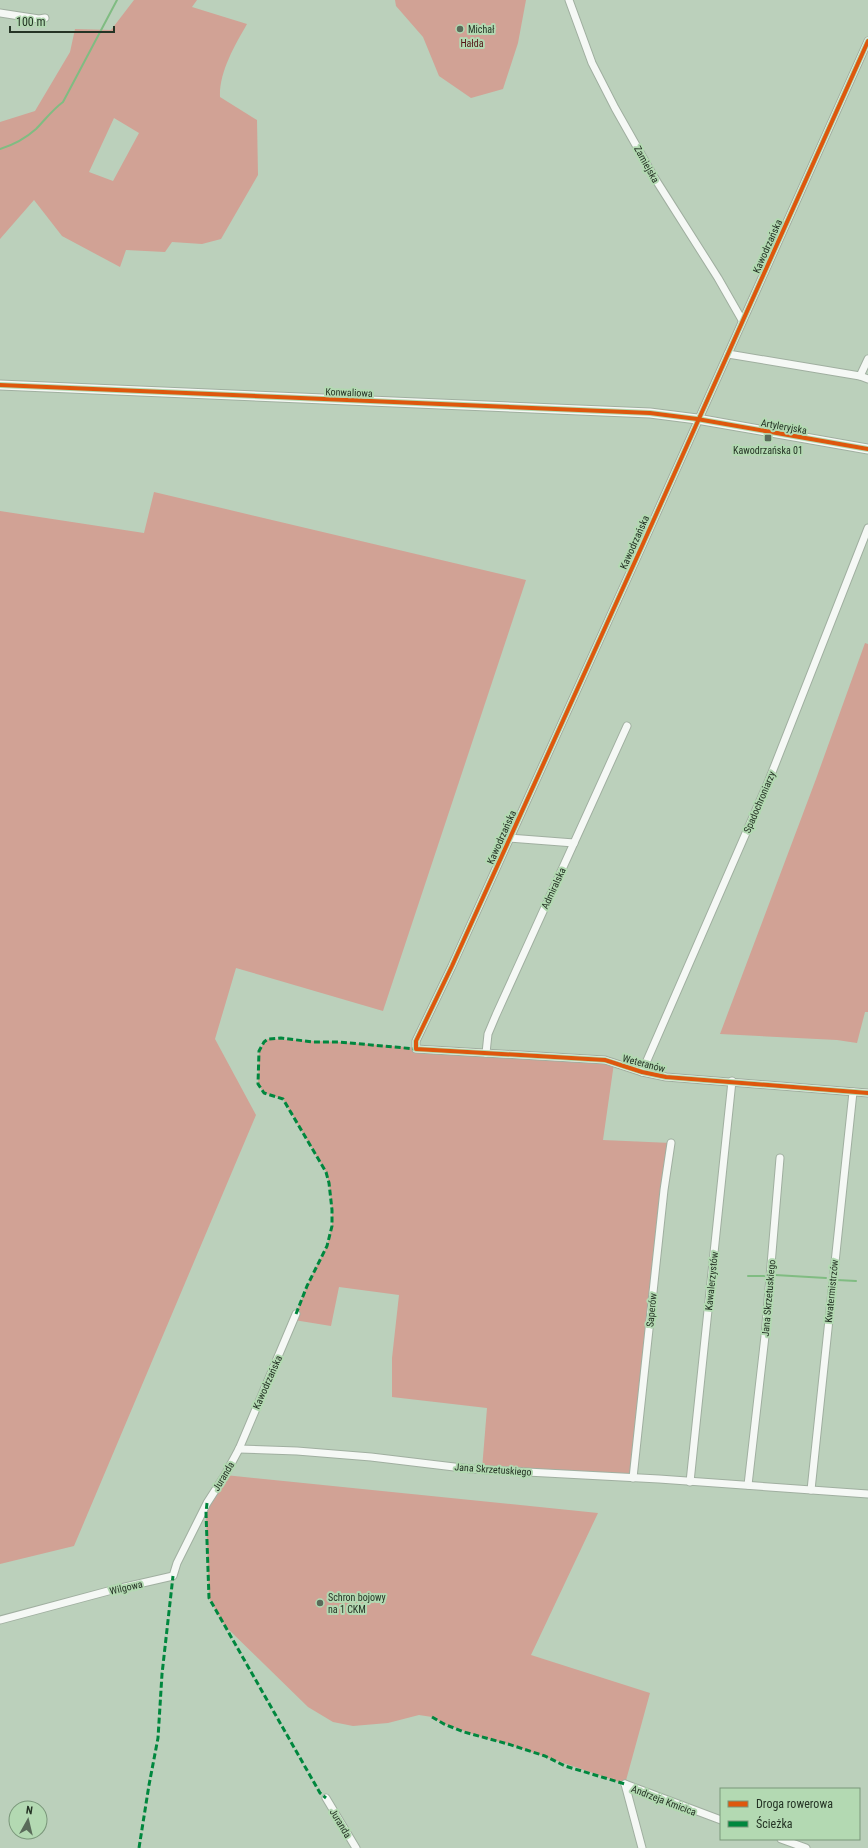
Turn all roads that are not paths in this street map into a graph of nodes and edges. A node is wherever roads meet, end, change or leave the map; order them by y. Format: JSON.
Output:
{"nodes":[{"id":1,"x":569,"y":0,"type":"edge"},
{"id":2,"x":0,"y":13,"type":"edge"},
{"id":3,"x":45,"y":18,"type":"dead end"},
{"id":4,"x":868,"y":41,"type":"edge"},
{"id":5,"x":742,"y":320,"type":"junction"},
{"id":6,"x":728,"y":354,"type":"junction"},
{"id":7,"x":868,"y":359,"type":"edge"},
{"id":8,"x":860,"y":376,"type":"junction"},
{"id":9,"x":868,"y":379,"type":"edge"},
{"id":10,"x":0,"y":385,"type":"edge"},
{"id":11,"x":697,"y":419,"type":"junction"},
{"id":12,"x":868,"y":449,"type":"edge"},
{"id":13,"x":868,"y":528,"type":"edge"},
{"id":14,"x":627,"y":726,"type":"dead end"},
{"id":15,"x":509,"y":838,"type":"junction"},
{"id":16,"x":574,"y":843,"type":"junction"},
{"id":17,"x":416,"y":1049,"type":"joint"},
{"id":18,"x":486,"y":1053,"type":"junction"},
{"id":19,"x":642,"y":1072,"type":"junction"},
{"id":20,"x":732,"y":1081,"type":"junction"},
{"id":21,"x":853,"y":1092,"type":"junction"},
{"id":22,"x":868,"y":1093,"type":"edge"},
{"id":23,"x":671,"y":1143,"type":"dead end"},
{"id":24,"x":780,"y":1158,"type":"dead end"},
{"id":25,"x":296,"y":1314,"type":"dead end"},
{"id":26,"x":239,"y":1449,"type":"junction"},
{"id":27,"x":633,"y":1478,"type":"junction"},
{"id":28,"x":690,"y":1482,"type":"junction"},
{"id":29,"x":748,"y":1486,"type":"junction"},
{"id":30,"x":811,"y":1490,"type":"junction"},
{"id":31,"x":868,"y":1494,"type":"edge"},
{"id":32,"x":207,"y":1502,"type":"joint"},
{"id":33,"x":0,"y":1620,"type":"edge"},
{"id":34,"x":326,"y":1798,"type":"dead end"},
{"id":35,"x":720,"y":1820,"type":"edge"},
{"id":36,"x":784,"y":1840,"type":"edge"},
{"id":37,"x":356,"y":1848,"type":"edge"},
{"id":38,"x":642,"y":1848,"type":"edge"},
{"id":39,"x":806,"y":1848,"type":"edge"}],
"edges":[{"from":1,"to":5,"type":"street","name":"Zamiejska"},
{"from":2,"to":3,"type":"street"},
{"from":4,"to":5,"type":"street","name":"Kawodrzańska"},
{"from":5,"to":6,"type":"street","name":"Kawodrzańska"},
{"from":6,"to":8,"type":"street"},
{"from":6,"to":11,"type":"street","name":"Kawodrzańska"},
{"from":7,"to":8,"type":"street"},
{"from":8,"to":9,"type":"street"},
{"from":10,"to":11,"type":"street","name":"Konwaliowa"},
{"from":11,"to":12,"type":"street","name":"Artyleryjska"},
{"from":11,"to":15,"type":"street","name":"Kawodrzańska"},
{"from":13,"to":19,"type":"street","name":"Spadochroniarzy"},
{"from":14,"to":16,"type":"street","name":"Admiralska"},
{"from":15,"to":16,"type":"street"},
{"from":15,"to":17,"type":"street","name":"Kawodrzańska"},
{"from":16,"to":18,"type":"street","name":"Admiralska"},
{"from":17,"to":18,"type":"street","name":"Weteranów"},
{"from":18,"to":19,"type":"street","name":"Weteranów"},
{"from":19,"to":20,"type":"street","name":"Weteranów"},
{"from":20,"to":21,"type":"street","name":"Weteranów"},
{"from":20,"to":28,"type":"street","name":"Kawalerzystów"},
{"from":21,"to":22,"type":"street","name":"Weteranów"},
{"from":21,"to":30,"type":"street","name":"Kwatermistrzów"},
{"from":23,"to":27,"type":"street","name":"Saperów"},
{"from":24,"to":29,"type":"street","name":"Jana Skrzetuskiego"},
{"from":25,"to":26,"type":"street","name":"Kawodrzańska"},
{"from":26,"to":27,"type":"street","name":"Jana Skrzetuskiego"},
{"from":26,"to":32,"type":"street","name":"Juranda"},
{"from":27,"to":28,"type":"street","name":"Jana Skrzetuskiego"},
{"from":28,"to":29,"type":"street","name":"Jana Skrzetuskiego"},
{"from":29,"to":30,"type":"street","name":"Jana Skrzetuskiego"},
{"from":30,"to":31,"type":"street","name":"Jana Skrzetuskiego"},
{"from":32,"to":33,"type":"street","name":"Wilgowa"},
{"from":34,"to":37,"type":"street","name":"Juranda"},
{"from":35,"to":38,"type":"street","name":"Andrzeja Kmicica"},
{"from":36,"to":39,"type":"street"}]}
